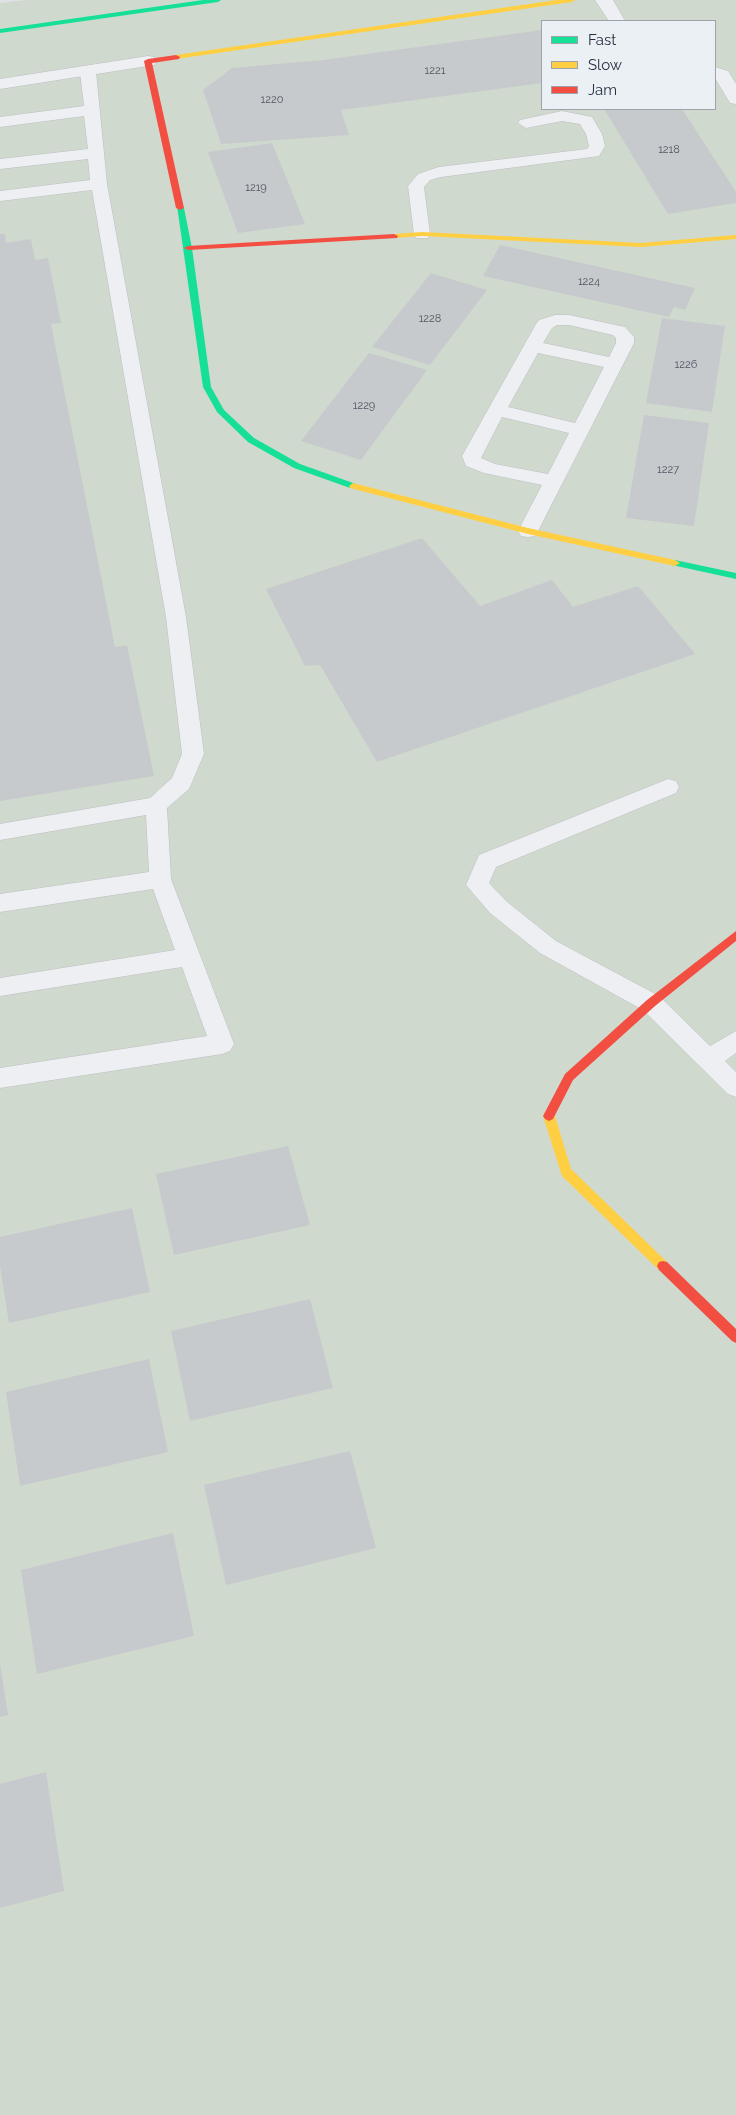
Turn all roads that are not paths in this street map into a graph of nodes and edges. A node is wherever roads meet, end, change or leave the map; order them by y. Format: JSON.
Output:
{"nodes":[{"id":1,"x":216,"y":0,"type":"edge"},
{"id":2,"x":572,"y":0,"type":"edge"},
{"id":3,"x":604,"y":0,"type":"edge"},
{"id":4,"x":616,"y":20,"type":"edge"},
{"id":5,"x":0,"y":31,"type":"edge"},
{"id":6,"x":148,"y":61,"type":"junction"},
{"id":7,"x":88,"y":72,"type":"junction"},
{"id":8,"x":716,"y":72,"type":"edge"},
{"id":9,"x":0,"y":84,"type":"edge"},
{"id":10,"x":736,"y":99,"type":"edge"},
{"id":11,"x":92,"y":110,"type":"junction"},
{"id":12,"x":0,"y":122,"type":"edge"},
{"id":13,"x":526,"y":123,"type":"dead end"},
{"id":14,"x":96,"y":152,"type":"junction"},
{"id":15,"x":0,"y":164,"type":"edge"},
{"id":16,"x":99,"y":184,"type":"junction"},
{"id":17,"x":0,"y":196,"type":"edge"},
{"id":18,"x":422,"y":234,"type":"junction"},
{"id":19,"x":736,"y":237,"type":"edge"},
{"id":20,"x":188,"y":248,"type":"junction"},
{"id":21,"x":533,"y":346,"type":"junction"},
{"id":22,"x":614,"y":364,"type":"junction"},
{"id":23,"x":496,"y":410,"type":"junction"},
{"id":24,"x":579,"y":430,"type":"junction"},
{"id":25,"x":552,"y":481,"type":"junction"},
{"id":26,"x":528,"y":531,"type":"junction"},
{"id":27,"x":736,"y":576,"type":"edge"},
{"id":28,"x":668,"y":787,"type":"dead end"},
{"id":29,"x":156,"y":805,"type":"junction"},
{"id":30,"x":0,"y":832,"type":"edge"},
{"id":31,"x":160,"y":879,"type":"junction"},
{"id":32,"x":0,"y":903,"type":"edge"},
{"id":33,"x":736,"y":935,"type":"edge"},
{"id":34,"x":188,"y":957,"type":"junction"},
{"id":35,"x":0,"y":988,"type":"edge"},
{"id":36,"x":651,"y":1003,"type":"junction"},
{"id":37,"x":736,"y":1041,"type":"edge"},
{"id":38,"x":708,"y":1059,"type":"junction"},
{"id":39,"x":0,"y":1078,"type":"edge"},
{"id":40,"x":736,"y":1087,"type":"edge"},
{"id":41,"x":736,"y":1337,"type":"edge"}],
"edges":[{"from":1,"to":5,"type":"main road"},
{"from":2,"to":6,"type":"main road"},
{"from":3,"to":4,"type":"street"},
{"from":6,"to":7,"type":"street"},
{"from":6,"to":20,"type":"main road"},
{"from":7,"to":9,"type":"street"},
{"from":7,"to":11,"type":"lane"},
{"from":8,"to":10,"type":"street"},
{"from":11,"to":12,"type":"lane"},
{"from":11,"to":14,"type":"lane"},
{"from":13,"to":18,"type":"lane"},
{"from":14,"to":15,"type":"lane"},
{"from":14,"to":16,"type":"lane"},
{"from":16,"to":17,"type":"lane"},
{"from":16,"to":29,"type":"lane"},
{"from":18,"to":19,"type":"main road"},
{"from":18,"to":20,"type":"main road"},
{"from":20,"to":26,"type":"main road"},
{"from":21,"to":22,"type":"lane"},
{"from":21,"to":22,"type":"lane"},
{"from":21,"to":23,"type":"lane"},
{"from":22,"to":24,"type":"lane"},
{"from":23,"to":24,"type":"lane"},
{"from":23,"to":25,"type":"lane"},
{"from":24,"to":25,"type":"lane"},
{"from":25,"to":26,"type":"lane"},
{"from":26,"to":27,"type":"main road"},
{"from":28,"to":36,"type":"lane"},
{"from":29,"to":30,"type":"lane"},
{"from":29,"to":31,"type":"lane"},
{"from":31,"to":32,"type":"lane"},
{"from":31,"to":34,"type":"lane"},
{"from":33,"to":36,"type":"main road"},
{"from":34,"to":35,"type":"lane"},
{"from":34,"to":39,"type":"lane"},
{"from":36,"to":38,"type":"lane"},
{"from":36,"to":41,"type":"main road"},
{"from":37,"to":38,"type":"lane"},
{"from":38,"to":40,"type":"lane"}]}
